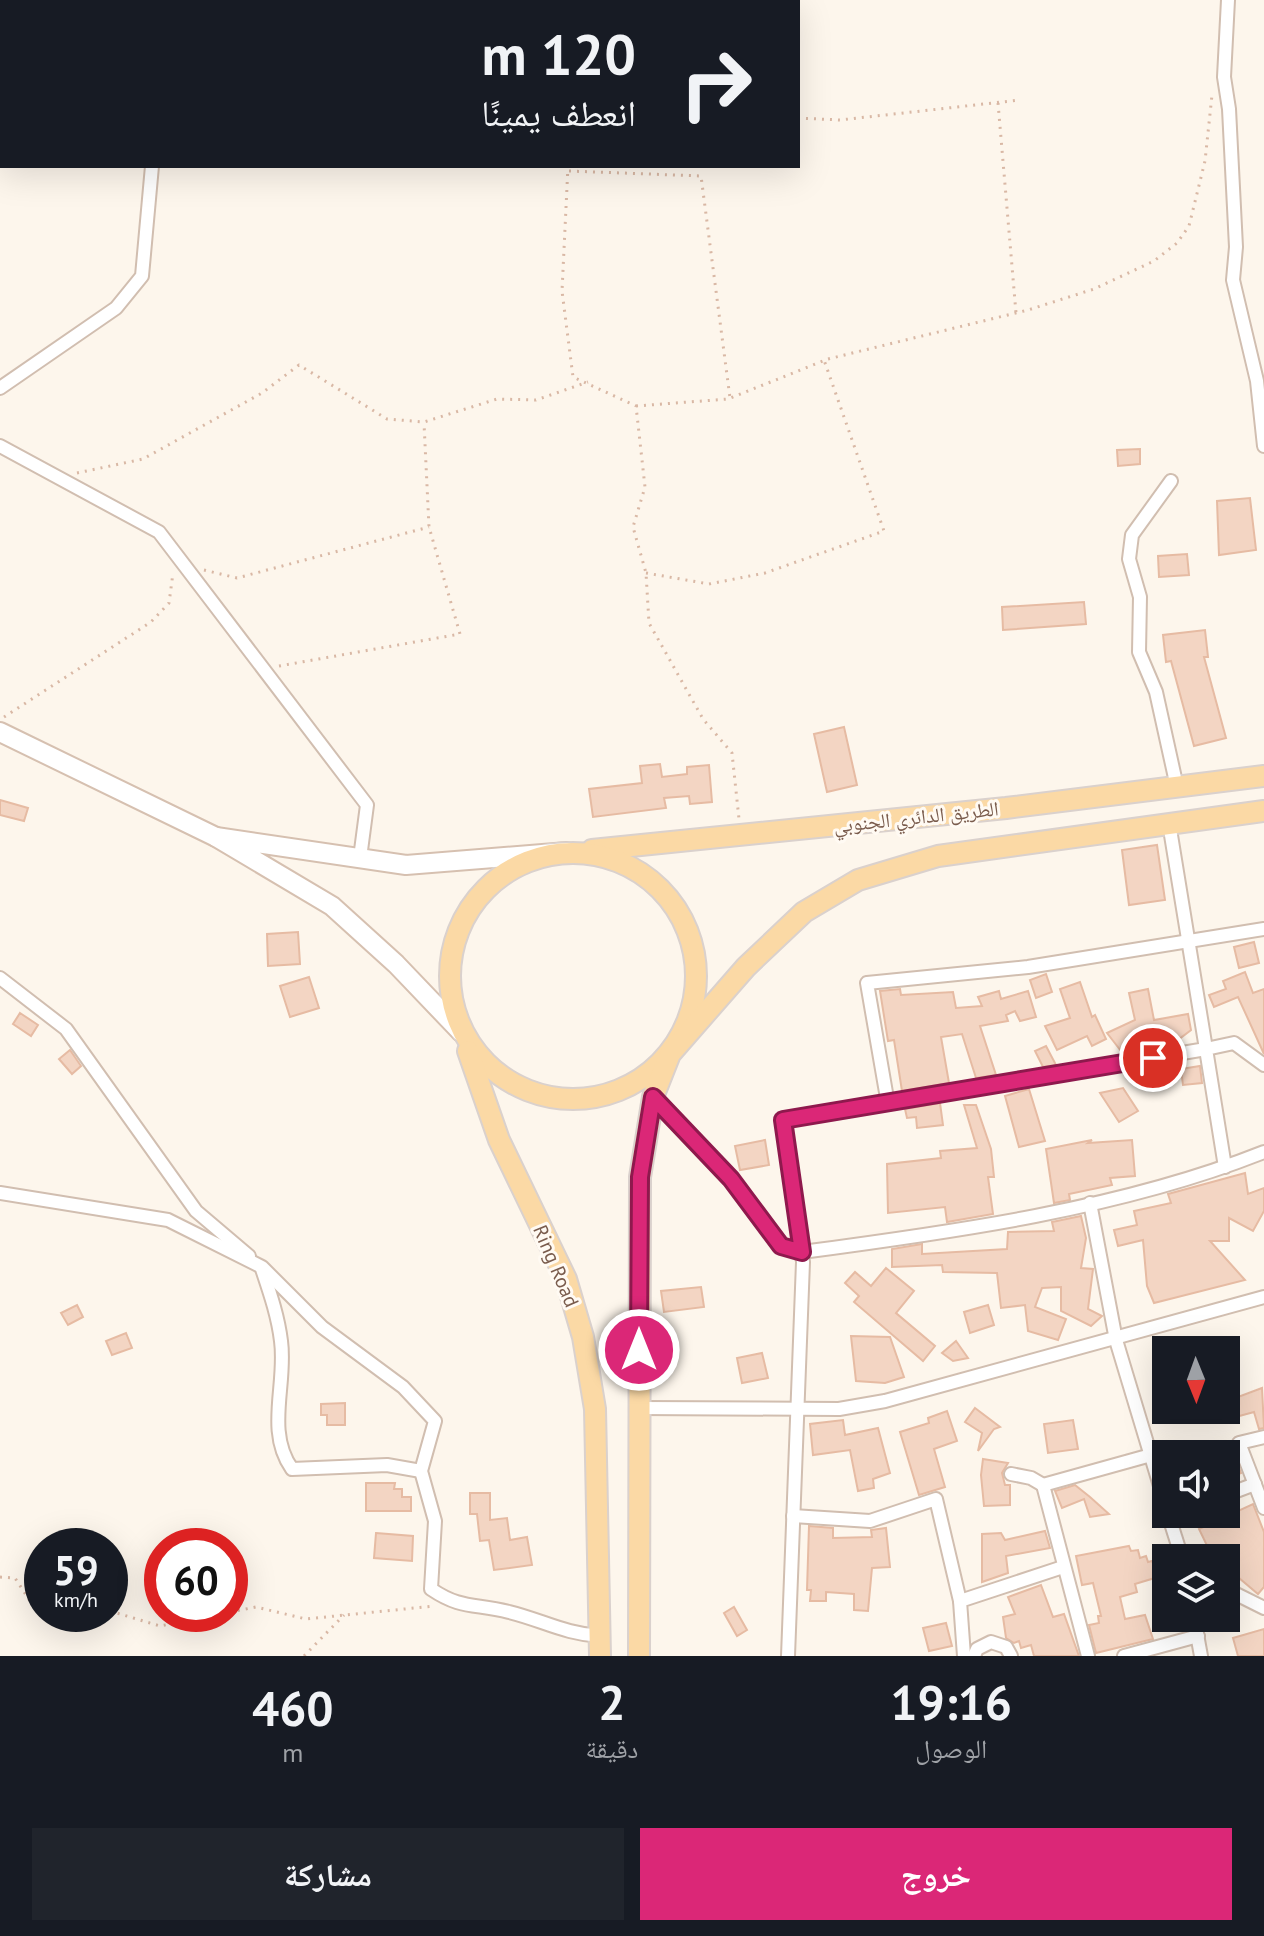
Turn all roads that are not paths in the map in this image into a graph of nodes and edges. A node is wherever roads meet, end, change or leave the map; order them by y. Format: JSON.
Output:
{"nodes":[{"id":1,"x":1228,"y":0,"type":"edge"},
{"id":2,"x":152,"y":168,"type":"edge"},
{"id":3,"x":1261,"y":386,"type":"edge"},
{"id":4,"x":0,"y":388,"type":"edge"},
{"id":5,"x":0,"y":446,"type":"edge"},
{"id":6,"x":1264,"y":446,"type":"edge"},
{"id":7,"x":1171,"y":481,"type":"dead end"},
{"id":8,"x":0,"y":732,"type":"edge"},
{"id":9,"x":1264,"y":776,"type":"edge"},
{"id":10,"x":1177,"y":787,"type":"junction"},
{"id":11,"x":1264,"y":811,"type":"edge"},
{"id":12,"x":1169,"y":823,"type":"junction"},
{"id":13,"x":216,"y":837,"type":"junction"},
{"id":14,"x":567,"y":852,"type":"junction"},
{"id":15,"x":360,"y":858,"type":"junction"},
{"id":16,"x":1264,"y":929,"type":"edge"},
{"id":17,"x":1188,"y":939,"type":"junction"},
{"id":18,"x":0,"y":978,"type":"edge"},
{"id":19,"x":461,"y":1032,"type":"junction"},
{"id":20,"x":1206,"y":1049,"type":"junction"},
{"id":21,"x":670,"y":1054,"type":"junction"},
{"id":22,"x":1264,"y":1065,"type":"edge"},
{"id":23,"x":653,"y":1097,"type":"junction"},
{"id":24,"x":888,"y":1104,"type":"junction"},
{"id":25,"x":1264,"y":1152,"type":"edge"},
{"id":26,"x":1225,"y":1167,"type":"junction"},
{"id":27,"x":0,"y":1193,"type":"edge"},
{"id":28,"x":1090,"y":1203,"type":"junction"},
{"id":29,"x":802,"y":1252,"type":"junction"},
{"id":30,"x":263,"y":1268,"type":"junction"},
{"id":31,"x":1264,"y":1297,"type":"edge"},
{"id":32,"x":1116,"y":1340,"type":"junction"},
{"id":33,"x":639,"y":1408,"type":"junction"},
{"id":34,"x":796,"y":1410,"type":"junction"},
{"id":35,"x":1264,"y":1437,"type":"edge"},
{"id":36,"x":1151,"y":1455,"type":"junction"},
{"id":37,"x":1152,"y":1458,"type":"edge"},
{"id":38,"x":421,"y":1471,"type":"junction"},
{"id":39,"x":1011,"y":1474,"type":"dead end"},
{"id":40,"x":1255,"y":1484,"type":"junction"},
{"id":41,"x":1043,"y":1485,"type":"junction"},
{"id":42,"x":1240,"y":1490,"type":"edge"},
{"id":43,"x":1264,"y":1508,"type":"edge"},
{"id":44,"x":793,"y":1516,"type":"junction"},
{"id":45,"x":1063,"y":1567,"type":"junction"},
{"id":46,"x":1240,"y":1596,"type":"edge"},
{"id":47,"x":960,"y":1601,"type":"junction"},
{"id":48,"x":1264,"y":1608,"type":"edge"},
{"id":49,"x":1197,"y":1632,"type":"edge"},
{"id":50,"x":1198,"y":1636,"type":"junction"},
{"id":51,"x":600,"y":1646,"type":"edge"},
{"id":52,"x":969,"y":1655,"type":"edge"},
{"id":53,"x":639,"y":1656,"type":"edge"},
{"id":54,"x":788,"y":1656,"type":"edge"},
{"id":55,"x":1011,"y":1656,"type":"edge"},
{"id":56,"x":1088,"y":1656,"type":"edge"},
{"id":57,"x":1124,"y":1656,"type":"edge"},
{"id":58,"x":1201,"y":1656,"type":"edge"}],
"edges":[{"from":1,"to":3,"type":"street"},
{"from":2,"to":4,"type":"street"},
{"from":3,"to":6,"type":"street"},
{"from":5,"to":15,"type":"street"},
{"from":7,"to":10,"type":"street"},
{"from":8,"to":13,"type":"street"},
{"from":9,"to":10,"type":"main road","name":"الطريق الدائري الجنوبي"},
{"from":10,"to":14,"type":"main road","name":"الطريق الدائري الجنوبي"},
{"from":11,"to":12,"type":"main road","name":"الطريق الدائري الجنوبي"},
{"from":12,"to":17,"type":"street"},
{"from":12,"to":21,"type":"main road","name":"الطريق الدائري الجنوبي"},
{"from":13,"to":15,"type":"street"},
{"from":13,"to":19,"type":"street"},
{"from":14,"to":15,"type":"street"},
{"from":14,"to":19,"type":"main road"},
{"from":14,"to":21,"type":"main road"},
{"from":16,"to":17,"type":"street"},
{"from":17,"to":20,"type":"street"},
{"from":17,"to":24,"type":"street"},
{"from":18,"to":30,"type":"street"},
{"from":19,"to":21,"type":"main road"},
{"from":19,"to":51,"type":"main road","name":"Ring Road"},
{"from":20,"to":22,"type":"street"},
{"from":20,"to":24,"type":"street"},
{"from":20,"to":26,"type":"street"},
{"from":21,"to":23,"type":"main road"},
{"from":23,"to":29,"type":"street"},
{"from":23,"to":33,"type":"main road"},
{"from":24,"to":29,"type":"street"},
{"from":25,"to":26,"type":"street"},
{"from":26,"to":28,"type":"street"},
{"from":27,"to":30,"type":"street"},
{"from":28,"to":29,"type":"street"},
{"from":28,"to":32,"type":"street"},
{"from":29,"to":34,"type":"street"},
{"from":30,"to":38,"type":"street"},
{"from":30,"to":38,"type":"street"},
{"from":31,"to":32,"type":"street"},
{"from":32,"to":34,"type":"street"},
{"from":32,"to":36,"type":"street"},
{"from":33,"to":34,"type":"street"},
{"from":33,"to":53,"type":"main road"},
{"from":34,"to":44,"type":"street"},
{"from":35,"to":40,"type":"street"},
{"from":36,"to":37,"type":"street"},
{"from":36,"to":41,"type":"street"},
{"from":38,"to":51,"type":"street"},
{"from":39,"to":41,"type":"street"},
{"from":40,"to":42,"type":"street"},
{"from":40,"to":43,"type":"street"},
{"from":41,"to":45,"type":"street"},
{"from":44,"to":47,"type":"street"},
{"from":44,"to":54,"type":"street"},
{"from":45,"to":47,"type":"street"},
{"from":45,"to":56,"type":"street"},
{"from":46,"to":48,"type":"street"},
{"from":47,"to":52,"type":"street"},
{"from":49,"to":50,"type":"street"},
{"from":50,"to":57,"type":"street"},
{"from":50,"to":58,"type":"street"},
{"from":52,"to":55,"type":"street"}]}
